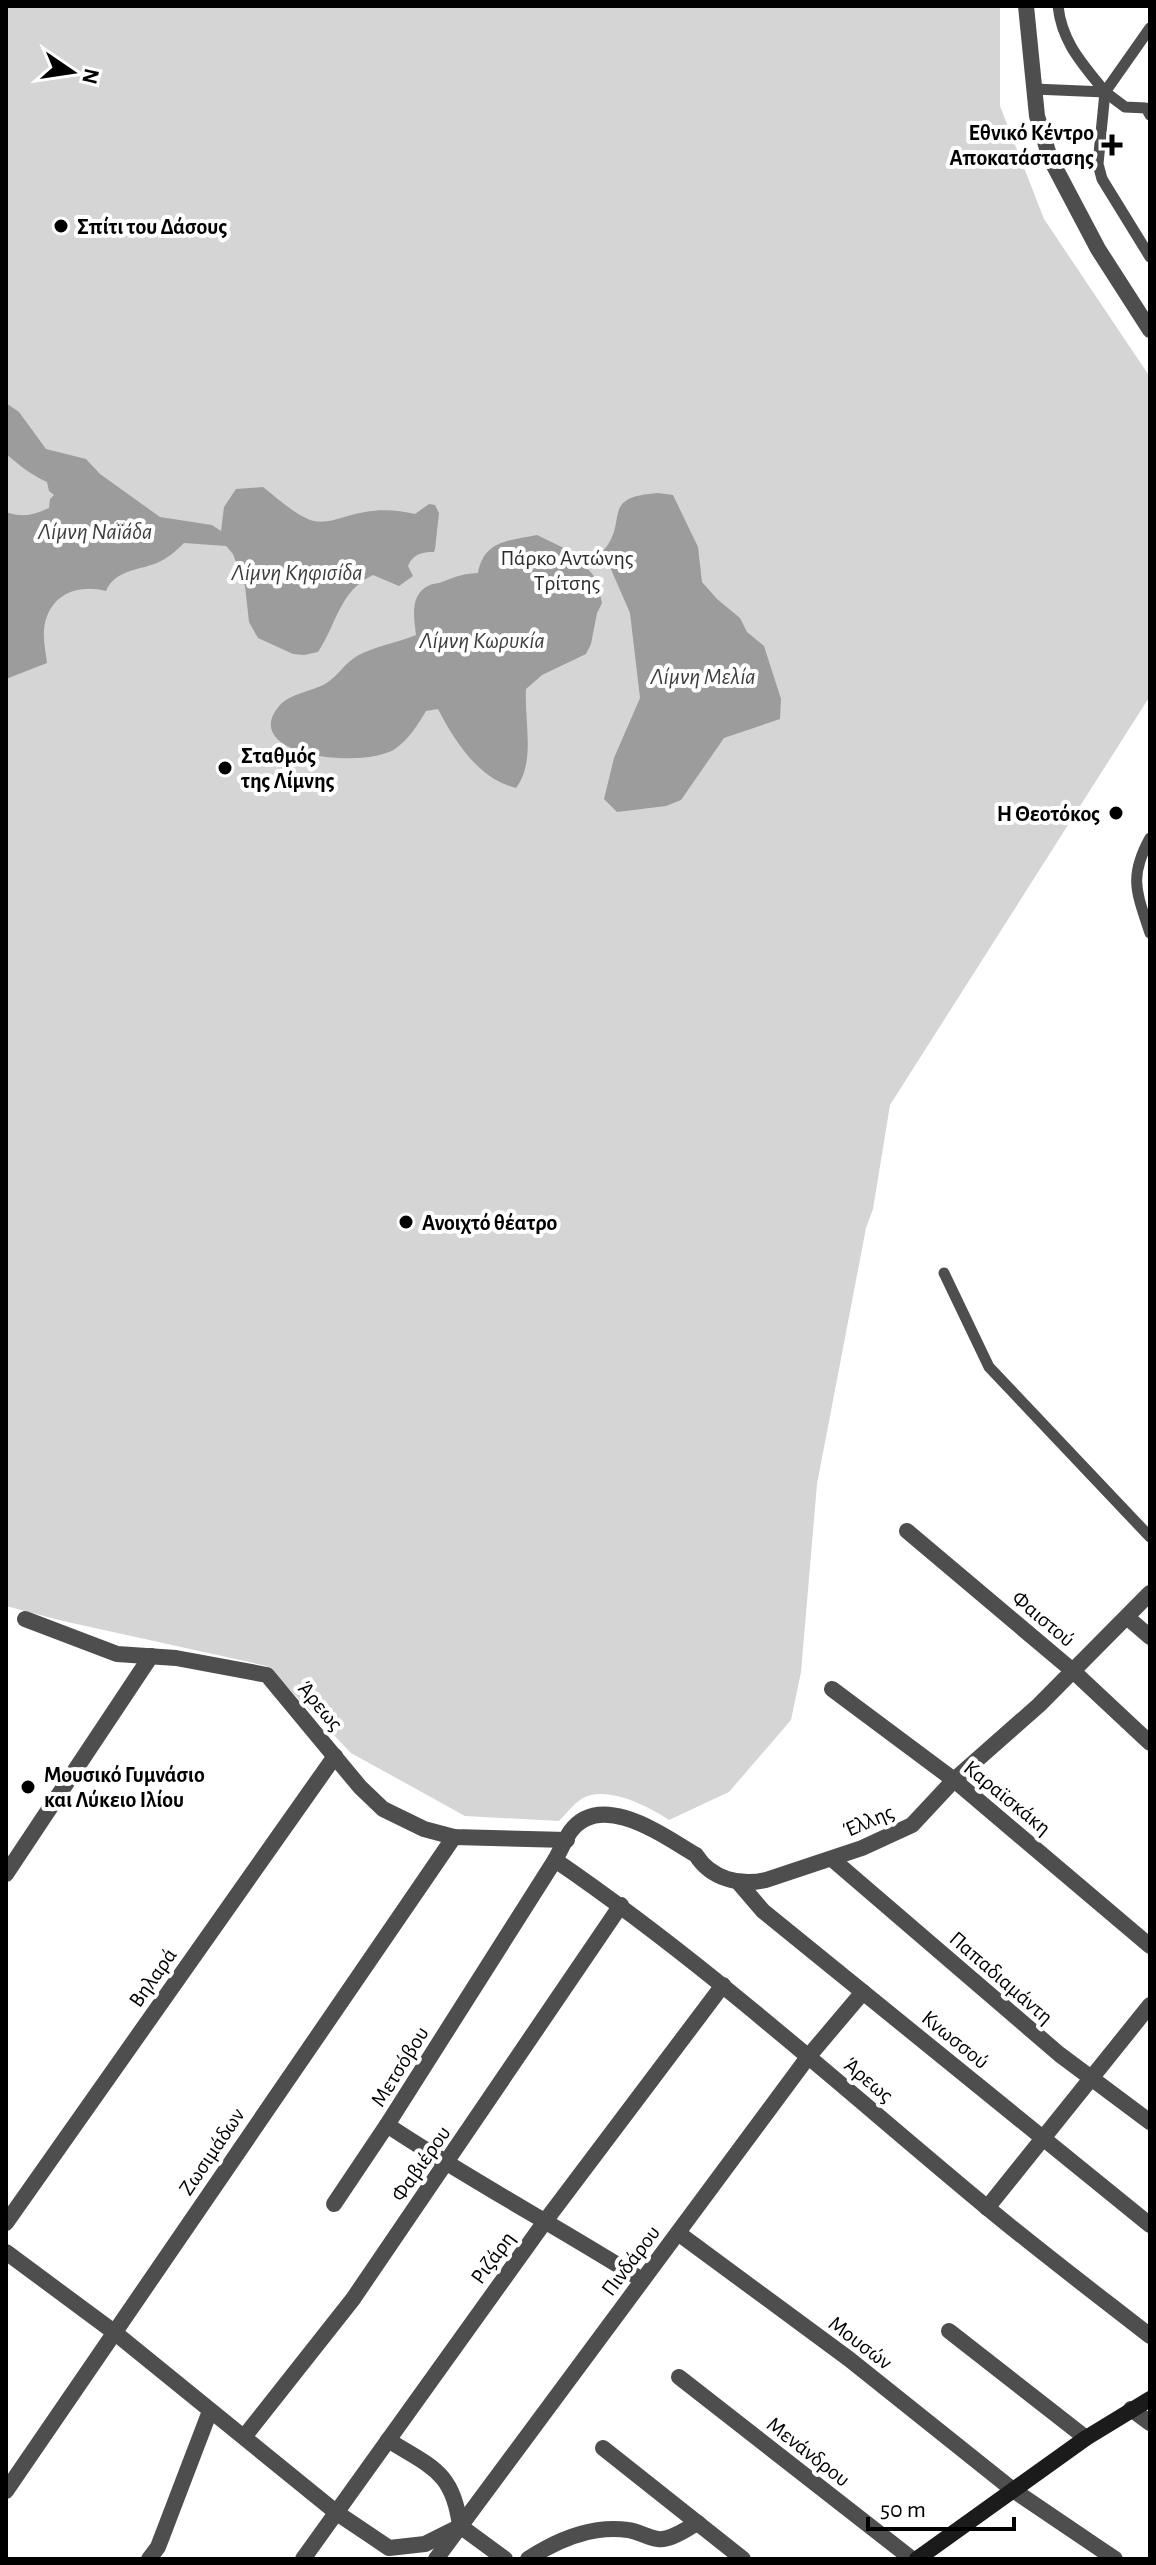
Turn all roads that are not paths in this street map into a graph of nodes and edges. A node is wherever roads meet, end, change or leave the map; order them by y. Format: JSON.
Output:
{"nodes":[{"id":1,"x":1026,"y":6,"type":"edge"},
{"id":2,"x":1058,"y":6,"type":"edge"},
{"id":3,"x":1150,"y":28,"type":"edge"},
{"id":4,"x":1034,"y":89,"type":"junction"},
{"id":5,"x":1105,"y":92,"type":"junction"},
{"id":6,"x":1149,"y":110,"type":"edge"},
{"id":7,"x":1150,"y":257,"type":"edge"},
{"id":8,"x":1150,"y":330,"type":"edge"},
{"id":9,"x":1150,"y":838,"type":"edge"},
{"id":10,"x":1150,"y":933,"type":"edge"},
{"id":11,"x":944,"y":1273,"type":"dead end"},
{"id":12,"x":907,"y":1531,"type":"dead end"},
{"id":13,"x":1150,"y":1537,"type":"edge"},
{"id":14,"x":1150,"y":1593,"type":"edge"},
{"id":15,"x":1128,"y":1618,"type":"junction"},
{"id":16,"x":25,"y":1619,"type":"dead end"},
{"id":17,"x":1150,"y":1637,"type":"edge"},
{"id":18,"x":151,"y":1656,"type":"junction"},
{"id":19,"x":1073,"y":1671,"type":"junction"},
{"id":20,"x":832,"y":1689,"type":"dead end"},
{"id":21,"x":1150,"y":1743,"type":"edge"},
{"id":22,"x":335,"y":1756,"type":"junction"},
{"id":23,"x":954,"y":1780,"type":"junction"},
{"id":24,"x":454,"y":1837,"type":"junction"},
{"id":25,"x":567,"y":1840,"type":"junction"},
{"id":26,"x":832,"y":1859,"type":"junction"},
{"id":27,"x":555,"y":1860,"type":"junction"},
{"id":28,"x":6,"y":1874,"type":"edge"},
{"id":29,"x":739,"y":1883,"type":"junction"},
{"id":30,"x":621,"y":1905,"type":"junction"},
{"id":31,"x":1150,"y":1946,"type":"edge"},
{"id":32,"x":723,"y":1985,"type":"junction"},
{"id":33,"x":863,"y":1992,"type":"junction"},
{"id":34,"x":1150,"y":2005,"type":"edge"},
{"id":35,"x":808,"y":2057,"type":"junction"},
{"id":36,"x":1091,"y":2079,"type":"junction"},
{"id":37,"x":1150,"y":2122,"type":"edge"},
{"id":38,"x":387,"y":2125,"type":"junction"},
{"id":39,"x":1043,"y":2138,"type":"junction"},
{"id":40,"x":446,"y":2164,"type":"junction"},
{"id":41,"x":334,"y":2204,"type":"dead end"},
{"id":42,"x":987,"y":2208,"type":"junction"},
{"id":43,"x":546,"y":2220,"type":"junction"},
{"id":44,"x":6,"y":2223,"type":"edge"},
{"id":45,"x":1150,"y":2225,"type":"edge"},
{"id":46,"x":678,"y":2233,"type":"junction"},
{"id":47,"x":6,"y":2252,"type":"edge"},
{"id":48,"x":642,"y":2280,"type":"junction"},
{"id":49,"x":949,"y":2331,"type":"dead end"},
{"id":50,"x":114,"y":2332,"type":"junction"},
{"id":51,"x":1150,"y":2336,"type":"edge"},
{"id":52,"x":679,"y":2377,"type":"dead end"},
{"id":53,"x":1150,"y":2399,"type":"edge"},
{"id":54,"x":1131,"y":2409,"type":"junction"},
{"id":55,"x":210,"y":2411,"type":"junction"},
{"id":56,"x":1150,"y":2423,"type":"edge"},
{"id":57,"x":244,"y":2437,"type":"junction"},
{"id":58,"x":1086,"y":2438,"type":"junction"},
{"id":59,"x":388,"y":2440,"type":"junction"},
{"id":60,"x":603,"y":2448,"type":"dead end"},
{"id":61,"x":1013,"y":2490,"type":"junction"},
{"id":62,"x":6,"y":2491,"type":"edge"},
{"id":63,"x":337,"y":2513,"type":"junction"},
{"id":64,"x":698,"y":2523,"type":"junction"},
{"id":65,"x":460,"y":2526,"type":"junction"},
{"id":66,"x":153,"y":2553,"type":"edge"},
{"id":67,"x":396,"y":2553,"type":"edge"},
{"id":68,"x":303,"y":2559,"type":"edge"},
{"id":69,"x":436,"y":2559,"type":"edge"},
{"id":70,"x":505,"y":2559,"type":"edge"},
{"id":71,"x":528,"y":2559,"type":"edge"},
{"id":72,"x":743,"y":2559,"type":"edge"},
{"id":73,"x":914,"y":2559,"type":"edge"},
{"id":74,"x":1115,"y":2559,"type":"edge"}],
"edges":[{"from":1,"to":4,"type":"street"},
{"from":2,"to":5,"type":"lane"},
{"from":3,"to":5,"type":"lane"},
{"from":4,"to":5,"type":"lane"},
{"from":4,"to":8,"type":"street"},
{"from":5,"to":6,"type":"lane"},
{"from":5,"to":7,"type":"lane"},
{"from":9,"to":10,"type":"lane"},
{"from":11,"to":13,"type":"lane"},
{"from":12,"to":19,"type":"street","name":"Φαιστού"},
{"from":14,"to":15,"type":"street","name":"Έλλης"},
{"from":15,"to":17,"type":"street"},
{"from":15,"to":19,"type":"street","name":"Έλλης"},
{"from":16,"to":18,"type":"street","name":"Άρεως"},
{"from":18,"to":22,"type":"street","name":"Άρεως"},
{"from":18,"to":28,"type":"street"},
{"from":19,"to":21,"type":"street","name":"Φαιστού"},
{"from":19,"to":23,"type":"street","name":"Έλλης"},
{"from":20,"to":23,"type":"street","name":"Καραϊσκάκη"},
{"from":22,"to":24,"type":"street","name":"Άρεως"},
{"from":22,"to":44,"type":"street","name":"Βηλαρά"},
{"from":23,"to":26,"type":"street","name":"Έλλης"},
{"from":23,"to":31,"type":"street","name":"Καραϊσκάκη"},
{"from":24,"to":25,"type":"street","name":"Άρεως"},
{"from":24,"to":50,"type":"street","name":"Ζωσιμάδων"},
{"from":25,"to":27,"type":"street"},
{"from":25,"to":29,"type":"street"},
{"from":26,"to":29,"type":"street","name":"Έλλης"},
{"from":26,"to":36,"type":"street","name":"Παπαδιαμάντη"},
{"from":27,"to":30,"type":"street","name":"Άρεως"},
{"from":27,"to":38,"type":"street","name":"Μετσόβου"},
{"from":29,"to":33,"type":"street","name":"Κνωσσού"},
{"from":30,"to":32,"type":"street","name":"Άρεως"},
{"from":30,"to":40,"type":"street","name":"Φαβιέρου"},
{"from":32,"to":35,"type":"street","name":"Άρεως"},
{"from":32,"to":43,"type":"street","name":"Ριζάρη"},
{"from":33,"to":35,"type":"street","name":"Πινδάρου"},
{"from":33,"to":39,"type":"street","name":"Κνωσσού"},
{"from":34,"to":36,"type":"street"},
{"from":35,"to":42,"type":"street","name":"Άρεως"},
{"from":35,"to":46,"type":"street","name":"Πινδάρου"},
{"from":36,"to":37,"type":"street","name":"Παπαδιαμάντη"},
{"from":36,"to":39,"type":"street"},
{"from":38,"to":40,"type":"street","name":"Μετσόβου"},
{"from":38,"to":41,"type":"street"},
{"from":39,"to":42,"type":"street"},
{"from":39,"to":45,"type":"street","name":"Κνωσσού"},
{"from":40,"to":43,"type":"street","name":"Μετσόβου"},
{"from":40,"to":57,"type":"street","name":"Φαβιέρου"},
{"from":42,"to":51,"type":"street","name":"Άρεως"},
{"from":43,"to":48,"type":"street","name":"Μετσόβου"},
{"from":43,"to":59,"type":"street","name":"Ριζάρη"},
{"from":46,"to":48,"type":"street","name":"Πινδάρου"},
{"from":46,"to":61,"type":"street","name":"Μουσών"},
{"from":47,"to":50,"type":"street"},
{"from":48,"to":65,"type":"street","name":"Πινδάρου"},
{"from":49,"to":58,"type":"street"},
{"from":50,"to":55,"type":"street"},
{"from":50,"to":62,"type":"street","name":"Ζωσιμάδων"},
{"from":52,"to":73,"type":"street","name":"Μενάνδρου"},
{"from":53,"to":54,"type":"street"},
{"from":54,"to":56,"type":"street"},
{"from":54,"to":58,"type":"street"},
{"from":55,"to":57,"type":"street"},
{"from":55,"to":66,"type":"street"},
{"from":57,"to":63,"type":"street"},
{"from":58,"to":61,"type":"street"},
{"from":59,"to":63,"type":"street","name":"Ριζάρη"},
{"from":59,"to":65,"type":"street"},
{"from":60,"to":64,"type":"street"},
{"from":61,"to":73,"type":"street"},
{"from":61,"to":74,"type":"street","name":"Μουσών"},
{"from":63,"to":67,"type":"street"},
{"from":63,"to":68,"type":"street","name":"Ριζάρη"},
{"from":64,"to":71,"type":"street"},
{"from":64,"to":72,"type":"street"},
{"from":65,"to":67,"type":"street"},
{"from":65,"to":69,"type":"street","name":"Πινδάρου"},
{"from":65,"to":70,"type":"street"}]}
